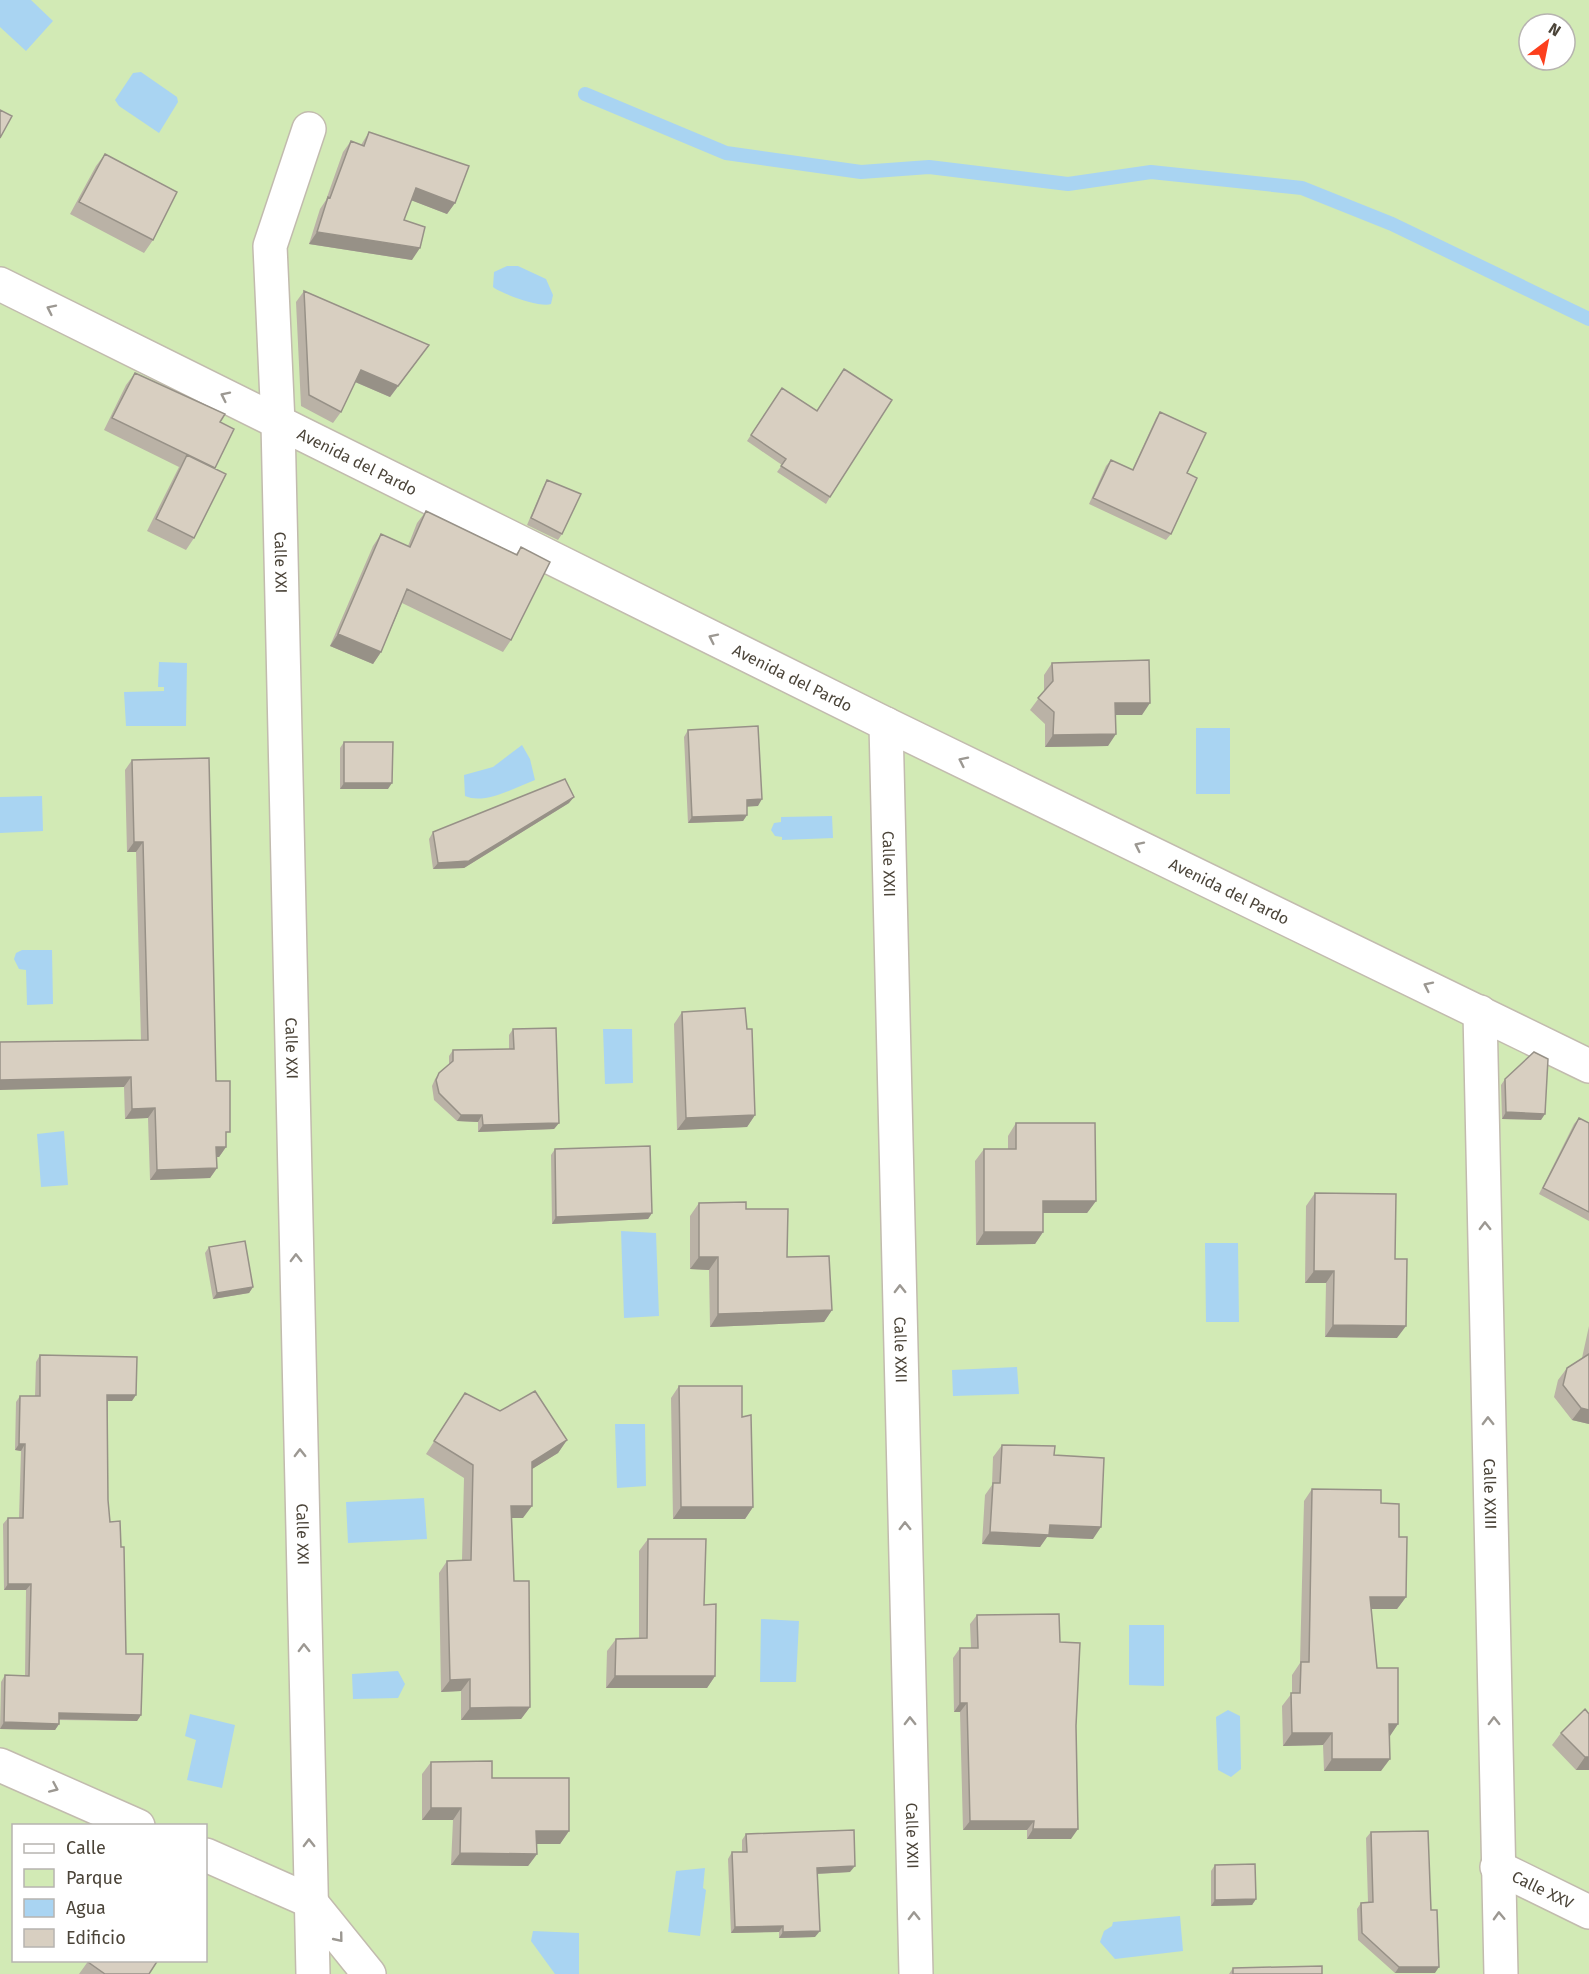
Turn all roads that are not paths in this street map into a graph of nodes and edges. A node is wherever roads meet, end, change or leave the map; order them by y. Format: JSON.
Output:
{"nodes":[{"id":1,"x":309,"y":129,"type":"dead end"},
{"id":2,"x":0,"y":284,"type":"edge"},
{"id":3,"x":278,"y":423,"type":"junction"},
{"id":4,"x":886,"y":724,"type":"junction"},
{"id":5,"x":1480,"y":1012,"type":"junction"},
{"id":6,"x":1589,"y":1066,"type":"edge"},
{"id":7,"x":0,"y":1765,"type":"edge"},
{"id":8,"x":133,"y":1824,"type":"edge"},
{"id":9,"x":207,"y":1855,"type":"edge"},
{"id":10,"x":1497,"y":1867,"type":"junction"},
{"id":11,"x":310,"y":1901,"type":"junction"},
{"id":12,"x":1589,"y":1912,"type":"edge"},
{"id":13,"x":313,"y":1974,"type":"edge"},
{"id":14,"x":369,"y":1974,"type":"edge"},
{"id":15,"x":916,"y":1974,"type":"edge"},
{"id":16,"x":1501,"y":1974,"type":"edge"}],
"edges":[{"from":1,"to":3,"type":"street","name":"Calle XXI"},
{"from":3,"to":2,"type":"street","name":"Avenida del Pardo","one_way":true},
{"from":4,"to":3,"type":"street","name":"Avenida del Pardo","one_way":true},
{"from":11,"to":3,"type":"street","name":"Calle XXI","one_way":true},
{"from":5,"to":4,"type":"street","name":"Avenida del Pardo","one_way":true},
{"from":15,"to":4,"type":"street","name":"Calle XXII","one_way":true},
{"from":5,"to":6,"type":"street","name":"Avenida del Pardo"},
{"from":10,"to":5,"type":"street","name":"Calle XXIII","one_way":true},
{"from":7,"to":8,"type":"street","one_way":true},
{"from":9,"to":11,"type":"street"},
{"from":10,"to":12,"type":"street","name":"Calle XXV"},
{"from":16,"to":10,"type":"street","name":"Calle XXIII","one_way":true},
{"from":11,"to":13,"type":"street","name":"Calle XXI"},
{"from":11,"to":14,"type":"street","one_way":true}]}
